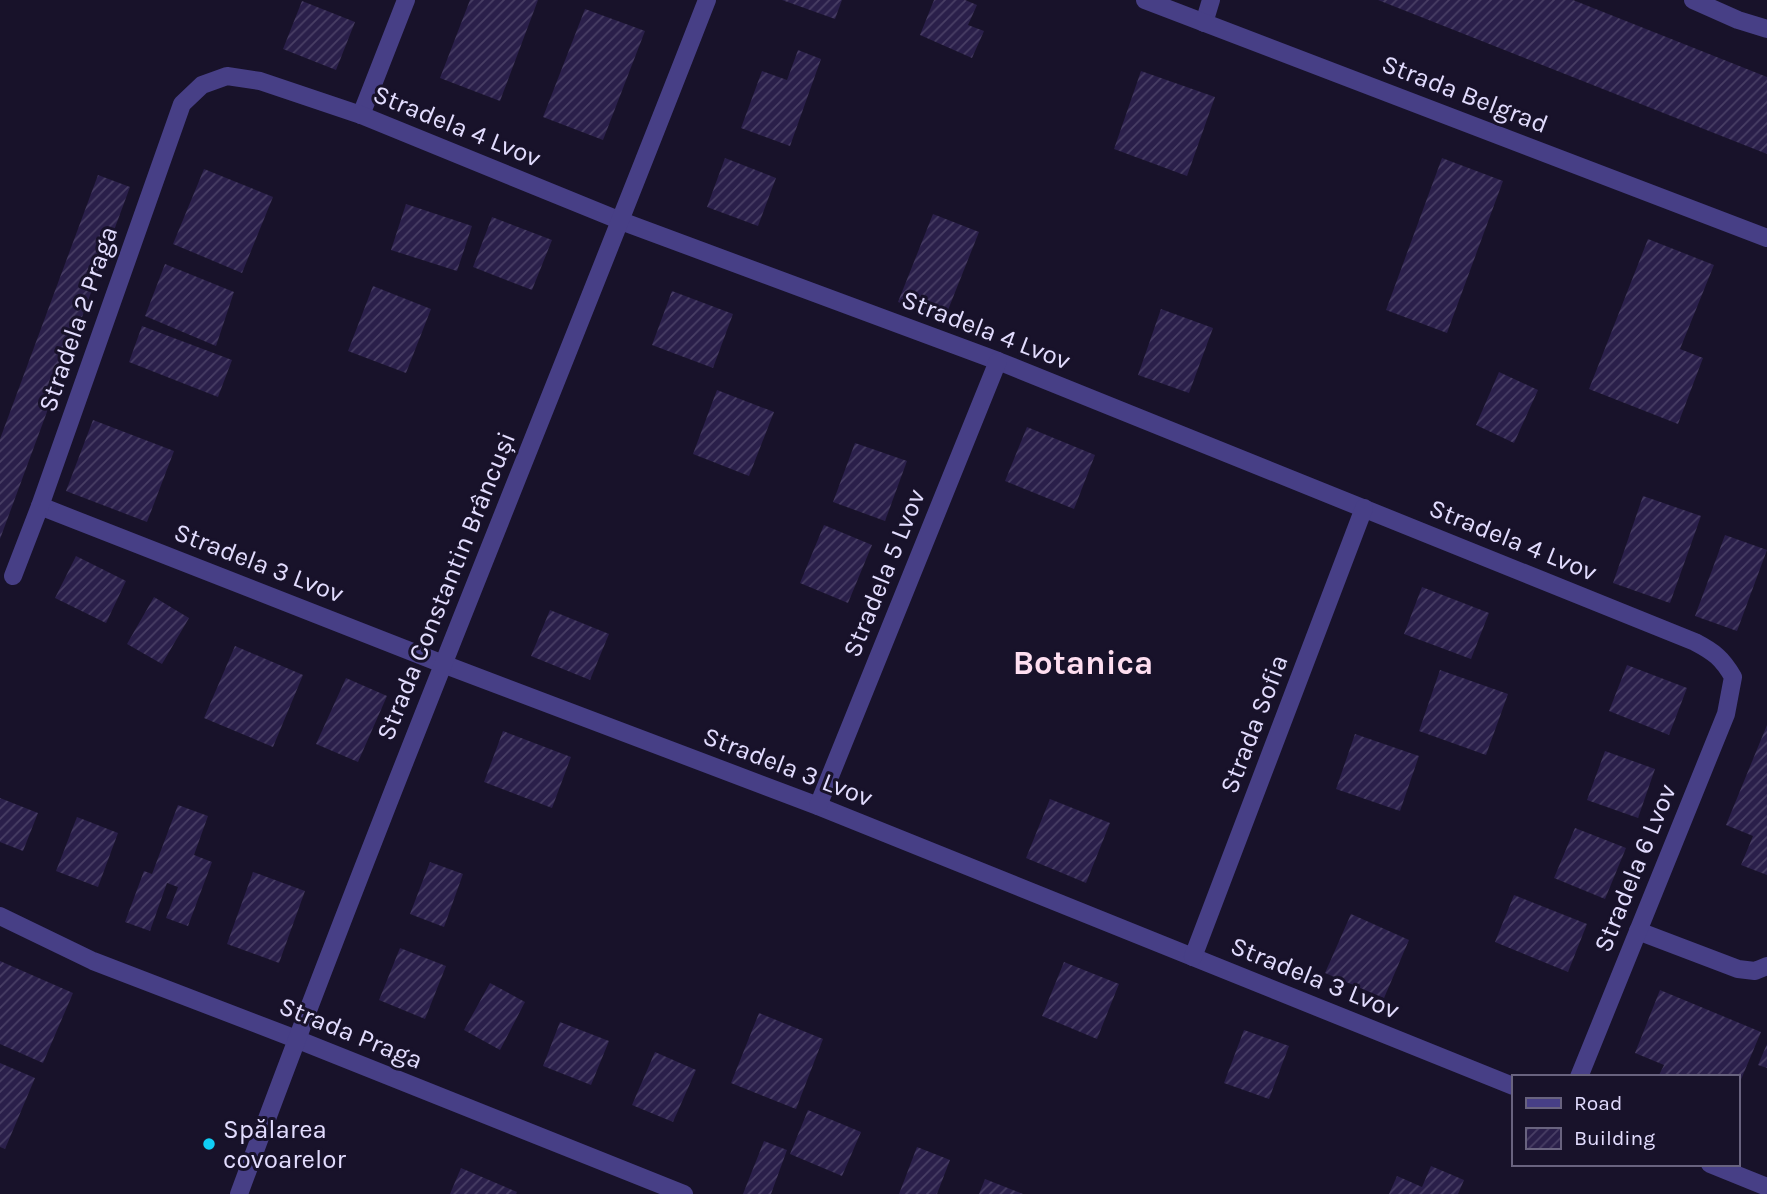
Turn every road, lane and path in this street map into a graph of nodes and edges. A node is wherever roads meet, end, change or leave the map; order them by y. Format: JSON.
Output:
{"nodes":[{"id":1,"x":406,"y":0,"type":"edge"},
{"id":2,"x":706,"y":0,"type":"edge"},
{"id":3,"x":1145,"y":0,"type":"edge"},
{"id":4,"x":1212,"y":0,"type":"edge"},
{"id":5,"x":1693,"y":0,"type":"edge"},
{"id":6,"x":1204,"y":23,"type":"junction"},
{"id":7,"x":1767,"y":29,"type":"edge"},
{"id":8,"x":202,"y":85,"type":"joint"},
{"id":9,"x":361,"y":115,"type":"junction"},
{"id":10,"x":621,"y":221,"type":"junction"},
{"id":11,"x":1767,"y":238,"type":"edge"},
{"id":12,"x":998,"y":361,"type":"junction"},
{"id":13,"x":40,"y":506,"type":"junction"},
{"id":14,"x":1364,"y":508,"type":"junction"},
{"id":15,"x":13,"y":576,"type":"dead end"},
{"id":16,"x":443,"y":664,"type":"junction"},
{"id":17,"x":1733,"y":677,"type":"joint"},
{"id":18,"x":818,"y":806,"type":"junction"},
{"id":19,"x":0,"y":916,"type":"edge"},
{"id":20,"x":1638,"y":931,"type":"junction"},
{"id":21,"x":1193,"y":957,"type":"junction"},
{"id":22,"x":1767,"y":966,"type":"edge"},
{"id":23,"x":296,"y":1039,"type":"junction"},
{"id":24,"x":1580,"y":1075,"type":"edge"},
{"id":25,"x":1512,"y":1086,"type":"edge"},
{"id":26,"x":1715,"y":1166,"type":"edge"},
{"id":27,"x":1767,"y":1187,"type":"edge"},
{"id":28,"x":239,"y":1194,"type":"edge"},
{"id":29,"x":684,"y":1194,"type":"edge"}],
"edges":[{"from":1,"to":9,"type":"street"},
{"from":2,"to":10,"type":"street","name":"Strada Constantin Brâncuși"},
{"from":3,"to":6,"type":"street","name":"Strada Belgrad"},
{"from":4,"to":6,"type":"street"},
{"from":5,"to":7,"type":"street"},
{"from":6,"to":11,"type":"street","name":"Strada Belgrad"},
{"from":8,"to":9,"type":"street","name":"Stradela 4 Lvov"},
{"from":8,"to":13,"type":"street","name":"Stradela 2 Praga"},
{"from":9,"to":10,"type":"street","name":"Stradela 4 Lvov"},
{"from":10,"to":12,"type":"street","name":"Stradela 4 Lvov"},
{"from":10,"to":16,"type":"street","name":"Strada Constantin Brâncuși"},
{"from":12,"to":14,"type":"street","name":"Stradela 4 Lvov"},
{"from":12,"to":18,"type":"street","name":"Stradela 5 Lvov"},
{"from":13,"to":15,"type":"street","name":"Stradela 2 Praga"},
{"from":13,"to":16,"type":"street","name":"Stradela 3 Lvov"},
{"from":14,"to":17,"type":"street","name":"Stradela 4 Lvov"},
{"from":14,"to":21,"type":"street","name":"Strada Sofia"},
{"from":16,"to":18,"type":"street","name":"Stradela 3 Lvov"},
{"from":16,"to":23,"type":"street","name":"Strada Constantin Brâncuși"},
{"from":17,"to":20,"type":"street","name":"Stradela 6 Lvov"},
{"from":18,"to":21,"type":"street","name":"Stradela 3 Lvov"},
{"from":19,"to":23,"type":"street","name":"Strada Praga"},
{"from":20,"to":22,"type":"street"},
{"from":20,"to":24,"type":"street","name":"Stradela 6 Lvov"},
{"from":21,"to":25,"type":"street","name":"Stradela 3 Lvov"},
{"from":23,"to":28,"type":"street","name":"Strada Constantin Brâncuși"},
{"from":23,"to":29,"type":"street","name":"Strada Praga"},
{"from":26,"to":27,"type":"street"}]}
